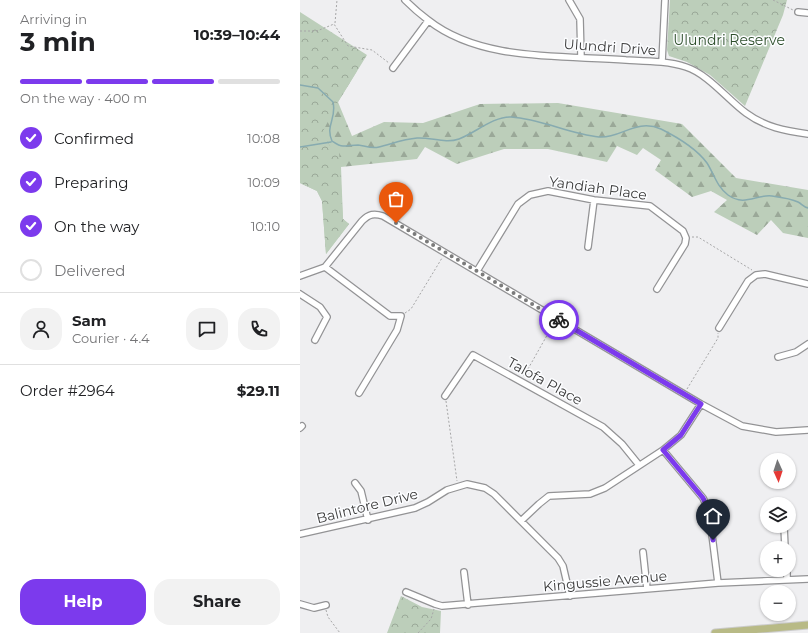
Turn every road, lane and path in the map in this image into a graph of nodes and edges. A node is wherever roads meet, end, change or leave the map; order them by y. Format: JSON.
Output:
{"nodes":[{"id":1,"x":338,"y":0,"type":"edge"},
{"id":2,"x":405,"y":0,"type":"edge"},
{"id":3,"x":569,"y":0,"type":"edge"},
{"id":4,"x":665,"y":0,"type":"edge"},
{"id":5,"x":772,"y":0,"type":"edge"},
{"id":6,"x":798,"y":12,"type":"joint"},
{"id":7,"x":808,"y":13,"type":"edge"},
{"id":8,"x":428,"y":21,"type":"junction"},
{"id":9,"x":334,"y":24,"type":"junction"},
{"id":10,"x":300,"y":31,"type":"edge"},
{"id":11,"x":581,"y":57,"type":"junction"},
{"id":12,"x":662,"y":62,"type":"junction"},
{"id":13,"x":393,"y":68,"type":"joint"},
{"id":14,"x":808,"y":134,"type":"edge"},
{"id":15,"x":594,"y":200,"type":"junction"},
{"id":16,"x":686,"y":238,"type":"junction"},
{"id":17,"x":588,"y":247,"type":"dead end"},
{"id":18,"x":446,"y":252,"type":"junction"},
{"id":19,"x":325,"y":267,"type":"junction"},
{"id":20,"x":477,"y":271,"type":"junction"},
{"id":21,"x":756,"y":275,"type":"junction"},
{"id":22,"x":300,"y":276,"type":"edge"},
{"id":23,"x":808,"y":284,"type":"edge"},
{"id":24,"x":657,"y":289,"type":"dead end"},
{"id":25,"x":300,"y":294,"type":"edge"},
{"id":26,"x":402,"y":316,"type":"junction"},
{"id":27,"x":557,"y":318,"type":"junction"},
{"id":28,"x":719,"y":328,"type":"joint"},
{"id":29,"x":315,"y":340,"type":"dead end"},
{"id":30,"x":808,"y":344,"type":"edge"},
{"id":31,"x":778,"y":358,"type":"dead end"},
{"id":32,"x":521,"y":381,"type":"junction"},
{"id":33,"x":359,"y":393,"type":"dead end"},
{"id":34,"x":684,"y":394,"type":"junction"},
{"id":35,"x":445,"y":396,"type":"joint"},
{"id":36,"x":701,"y":404,"type":"junction"},
{"id":37,"x":808,"y":430,"type":"edge"},
{"id":38,"x":663,"y":450,"type":"junction"},
{"id":39,"x":639,"y":465,"type":"junction"},
{"id":40,"x":355,"y":483,"type":"dead end"},
{"id":41,"x":458,"y":485,"type":"junction"},
{"id":42,"x":368,"y":520,"type":"junction"},
{"id":43,"x":522,"y":520,"type":"junction"},
{"id":44,"x":300,"y":534,"type":"edge"},
{"id":45,"x":643,"y":552,"type":"dead end"},
{"id":46,"x":464,"y":572,"type":"dead end"},
{"id":47,"x":787,"y":579,"type":"joint"},
{"id":48,"x":808,"y":579,"type":"edge"},
{"id":49,"x":718,"y":583,"type":"junction"},
{"id":50,"x":647,"y":589,"type":"junction"},
{"id":51,"x":406,"y":592,"type":"dead end"},
{"id":52,"x":570,"y":596,"type":"junction"},
{"id":53,"x":300,"y":604,"type":"edge"},
{"id":54,"x":435,"y":604,"type":"junction"},
{"id":55,"x":326,"y":605,"type":"joint"},
{"id":56,"x":468,"y":605,"type":"junction"},
{"id":57,"x":808,"y":625,"type":"edge"},
{"id":58,"x":340,"y":633,"type":"edge"},
{"id":59,"x":418,"y":633,"type":"edge"},
{"id":60,"x":715,"y":633,"type":"edge"}],
"edges":[{"from":1,"to":9,"type":"path"},
{"from":2,"to":8,"type":"street","name":"Ulundri Drive"},
{"from":3,"to":11,"type":"street"},
{"from":4,"to":12,"type":"street"},
{"from":5,"to":6,"type":"path"},
{"from":6,"to":7,"type":"street"},
{"from":8,"to":11,"type":"street","name":"Ulundri Drive"},
{"from":8,"to":13,"type":"street"},
{"from":9,"to":10,"type":"path"},
{"from":9,"to":13,"type":"path"},
{"from":11,"to":12,"type":"street","name":"Ulundri Drive"},
{"from":12,"to":14,"type":"street","name":"Ulundri Drive"},
{"from":15,"to":16,"type":"street","name":"Yandiah Place"},
{"from":15,"to":17,"type":"street"},
{"from":15,"to":20,"type":"street","name":"Yandiah Place"},
{"from":16,"to":21,"type":"path"},
{"from":16,"to":24,"type":"street"},
{"from":18,"to":19,"type":"street"},
{"from":18,"to":20,"type":"street"},
{"from":18,"to":26,"type":"path"},
{"from":19,"to":22,"type":"street"},
{"from":19,"to":26,"type":"street"},
{"from":20,"to":27,"type":"street"},
{"from":21,"to":23,"type":"street"},
{"from":21,"to":28,"type":"street"},
{"from":25,"to":29,"type":"street"},
{"from":26,"to":33,"type":"street"},
{"from":27,"to":32,"type":"path"},
{"from":27,"to":34,"type":"street"},
{"from":28,"to":34,"type":"path"},
{"from":30,"to":31,"type":"street"},
{"from":32,"to":35,"type":"street","name":"Talofa Place"},
{"from":32,"to":39,"type":"street","name":"Talofa Place"},
{"from":34,"to":36,"type":"street"},
{"from":35,"to":41,"type":"path"},
{"from":36,"to":37,"type":"street"},
{"from":36,"to":38,"type":"street"},
{"from":38,"to":39,"type":"street"},
{"from":38,"to":49,"type":"street"},
{"from":39,"to":43,"type":"street"},
{"from":40,"to":42,"type":"street"},
{"from":41,"to":42,"type":"street","name":"Balintore Drive"},
{"from":41,"to":43,"type":"street"},
{"from":42,"to":44,"type":"street","name":"Balintore Drive"},
{"from":43,"to":52,"type":"street"},
{"from":45,"to":50,"type":"street"},
{"from":46,"to":56,"type":"street"},
{"from":47,"to":48,"type":"street","name":"Kingussie Avenue"},
{"from":47,"to":49,"type":"street","name":"Kingussie Avenue"},
{"from":49,"to":50,"type":"street","name":"Kingussie Avenue"},
{"from":50,"to":52,"type":"street","name":"Kingussie Avenue"},
{"from":51,"to":54,"type":"street","name":"Kingussie Avenue"},
{"from":52,"to":56,"type":"street","name":"Kingussie Avenue"},
{"from":53,"to":55,"type":"street"},
{"from":54,"to":56,"type":"street","name":"Kingussie Avenue"},
{"from":54,"to":59,"type":"path"},
{"from":55,"to":58,"type":"path"},
{"from":57,"to":60,"type":"main road"}]}
